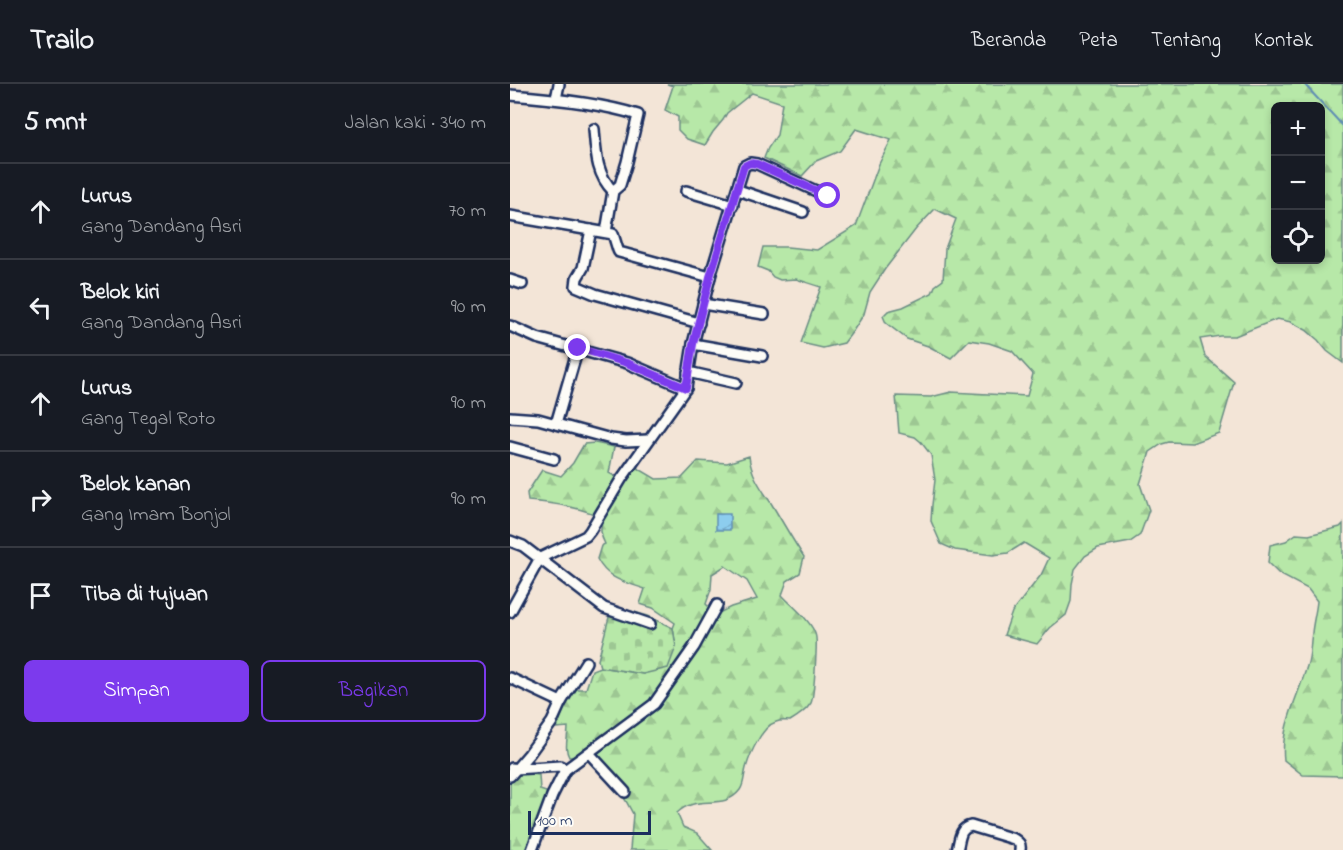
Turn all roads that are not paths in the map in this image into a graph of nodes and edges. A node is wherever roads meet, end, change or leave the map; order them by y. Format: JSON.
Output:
{"nodes":[{"id":1,"x":559,"y":84,"type":"edge"},
{"id":2,"x":510,"y":95,"type":"edge"},
{"id":3,"x":556,"y":99,"type":"junction"},
{"id":4,"x":594,"y":129,"type":"dead end"},
{"id":5,"x":738,"y":190,"type":"junction"},
{"id":6,"x":613,"y":191,"type":"junction"},
{"id":7,"x":686,"y":191,"type":"dead end"},
{"id":8,"x":828,"y":196,"type":"dead end"},
{"id":9,"x":733,"y":204,"type":"junction"},
{"id":10,"x":803,"y":212,"type":"dead end"},
{"id":11,"x":510,"y":216,"type":"edge"},
{"id":12,"x":591,"y":230,"type":"junction"},
{"id":13,"x":606,"y":232,"type":"junction"},
{"id":14,"x":710,"y":277,"type":"junction"},
{"id":15,"x":510,"y":280,"type":"edge"},
{"id":16,"x":522,"y":284,"type":"dead end"},
{"id":17,"x":703,"y":304,"type":"junction"},
{"id":18,"x":764,"y":314,"type":"dead end"},
{"id":19,"x":699,"y":322,"type":"junction"},
{"id":20,"x":510,"y":326,"type":"edge"},
{"id":21,"x":693,"y":344,"type":"junction"},
{"id":22,"x":578,"y":348,"type":"junction"},
{"id":23,"x":762,"y":356,"type":"dead end"},
{"id":24,"x":688,"y":372,"type":"junction"},
{"id":25,"x":736,"y":383,"type":"dead end"},
{"id":26,"x":686,"y":388,"type":"junction"},
{"id":27,"x":510,"y":417,"type":"edge"},
{"id":28,"x":556,"y":424,"type":"junction"},
{"id":29,"x":648,"y":440,"type":"junction"},
{"id":30,"x":510,"y":447,"type":"edge"},
{"id":31,"x":554,"y":459,"type":"dead end"},
{"id":32,"x":510,"y":541,"type":"edge"},
{"id":33,"x":540,"y":558,"type":"junction"},
{"id":34,"x":717,"y":605,"type":"dead end"},
{"id":35,"x":510,"y":612,"type":"edge"},
{"id":36,"x":650,"y":624,"type":"dead end"},
{"id":37,"x":586,"y":662,"type":"dead end"},
{"id":38,"x":510,"y":678,"type":"edge"},
{"id":39,"x":557,"y":700,"type":"junction"},
{"id":40,"x":589,"y":753,"type":"junction"},
{"id":41,"x":565,"y":770,"type":"junction"},
{"id":42,"x":512,"y":771,"type":"edge"},
{"id":43,"x":625,"y":792,"type":"dead end"},
{"id":44,"x":532,"y":850,"type":"edge"},
{"id":45,"x":957,"y":850,"type":"edge"},
{"id":46,"x":1020,"y":850,"type":"edge"}],
"edges":[{"from":1,"to":3,"type":"street"},
{"from":2,"to":3,"type":"street"},
{"from":3,"to":6,"type":"street"},
{"from":4,"to":6,"type":"street"},
{"from":5,"to":8,"type":"street"},
{"from":5,"to":9,"type":"street"},
{"from":5,"to":10,"type":"street"},
{"from":6,"to":13,"type":"street"},
{"from":7,"to":9,"type":"street"},
{"from":9,"to":14,"type":"street"},
{"from":11,"to":12,"type":"street"},
{"from":12,"to":13,"type":"street"},
{"from":12,"to":19,"type":"street"},
{"from":13,"to":14,"type":"street"},
{"from":14,"to":17,"type":"street"},
{"from":15,"to":16,"type":"street"},
{"from":17,"to":18,"type":"street"},
{"from":17,"to":19,"type":"street"},
{"from":19,"to":21,"type":"street"},
{"from":20,"to":22,"type":"street"},
{"from":21,"to":23,"type":"street"},
{"from":21,"to":24,"type":"street"},
{"from":22,"to":26,"type":"street"},
{"from":22,"to":28,"type":"street"},
{"from":24,"to":25,"type":"street"},
{"from":24,"to":26,"type":"street"},
{"from":26,"to":29,"type":"street"},
{"from":27,"to":28,"type":"street"},
{"from":28,"to":29,"type":"street"},
{"from":29,"to":33,"type":"street"},
{"from":30,"to":31,"type":"street"},
{"from":32,"to":33,"type":"street"},
{"from":33,"to":35,"type":"street"},
{"from":33,"to":36,"type":"street"},
{"from":34,"to":40,"type":"street"},
{"from":37,"to":39,"type":"street"},
{"from":38,"to":39,"type":"street"},
{"from":39,"to":42,"type":"street"},
{"from":40,"to":41,"type":"street"},
{"from":40,"to":43,"type":"street"},
{"from":41,"to":42,"type":"street"},
{"from":41,"to":44,"type":"street"},
{"from":45,"to":46,"type":"street"}]}
